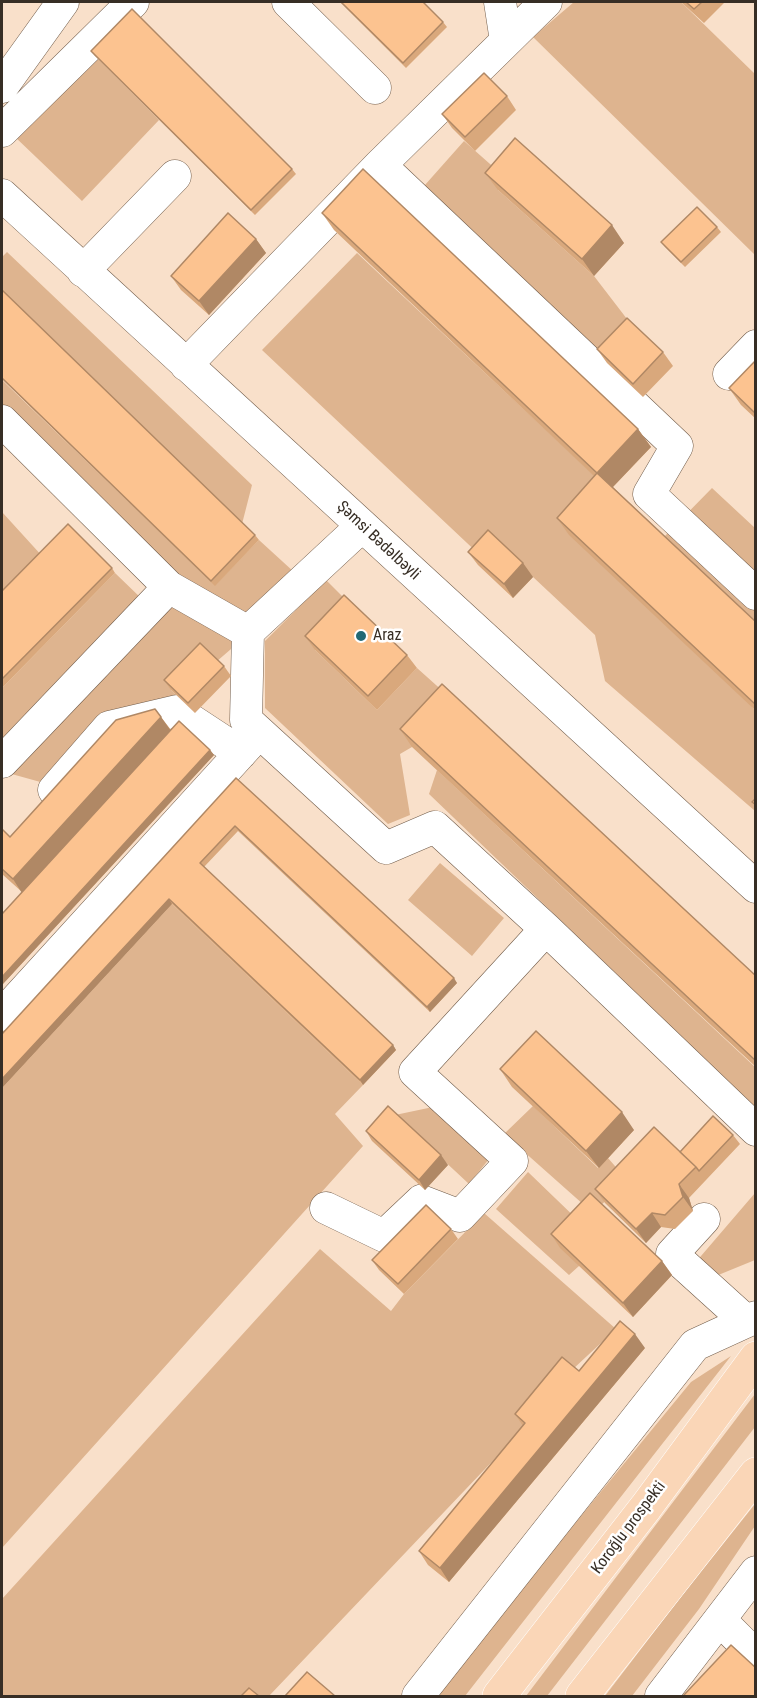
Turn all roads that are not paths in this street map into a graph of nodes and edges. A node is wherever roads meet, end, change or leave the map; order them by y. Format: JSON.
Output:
{"nodes":[{"id":1,"x":63,"y":2,"type":"edge"},
{"id":2,"x":133,"y":2,"type":"edge"},
{"id":3,"x":288,"y":2,"type":"edge"},
{"id":4,"x":500,"y":2,"type":"edge"},
{"id":5,"x":546,"y":2,"type":"edge"},
{"id":6,"x":506,"y":41,"type":"junction"},
{"id":7,"x":2,"y":87,"type":"edge"},
{"id":8,"x":375,"y":88,"type":"dead end"},
{"id":9,"x":2,"y":130,"type":"edge"},
{"id":10,"x":380,"y":165,"type":"junction"},
{"id":11,"x":175,"y":176,"type":"dead end"},
{"id":12,"x":2,"y":195,"type":"edge"},
{"id":13,"x":83,"y":271,"type":"junction"},
{"id":14,"x":756,"y":346,"type":"edge"},
{"id":15,"x":186,"y":365,"type":"junction"},
{"id":16,"x":729,"y":374,"type":"dead end"},
{"id":17,"x":2,"y":421,"type":"edge"},
{"id":18,"x":362,"y":526,"type":"junction"},
{"id":19,"x":169,"y":587,"type":"junction"},
{"id":20,"x":756,"y":594,"type":"edge"},
{"id":21,"x":248,"y":632,"type":"junction"},
{"id":22,"x":250,"y":743,"type":"junction"},
{"id":23,"x":2,"y":762,"type":"edge"},
{"id":24,"x":41,"y":806,"type":"edge"},
{"id":25,"x":756,"y":887,"type":"edge"},
{"id":26,"x":546,"y":929,"type":"junction"},
{"id":27,"x":2,"y":1015,"type":"edge"},
{"id":28,"x":756,"y":1130,"type":"edge"},
{"id":29,"x":326,"y":1208,"type":"dead end"},
{"id":30,"x":704,"y":1219,"type":"dead end"},
{"id":31,"x":751,"y":1319,"type":"edge"},
{"id":32,"x":756,"y":1358,"type":"edge"},
{"id":33,"x":756,"y":1474,"type":"edge"},
{"id":34,"x":756,"y":1572,"type":"edge"},
{"id":35,"x":720,"y":1620,"type":"junction"},
{"id":36,"x":756,"y":1656,"type":"edge"},
{"id":37,"x":418,"y":1696,"type":"edge"},
{"id":38,"x":499,"y":1696,"type":"edge"},
{"id":39,"x":582,"y":1696,"type":"edge"},
{"id":40,"x":661,"y":1696,"type":"edge"}],
"edges":[{"from":1,"to":7,"type":"street"},
{"from":2,"to":9,"type":"street"},
{"from":3,"to":8,"type":"street"},
{"from":4,"to":6,"type":"street"},
{"from":5,"to":6,"type":"street"},
{"from":6,"to":10,"type":"street"},
{"from":10,"to":15,"type":"street"},
{"from":10,"to":20,"type":"street"},
{"from":11,"to":13,"type":"street"},
{"from":12,"to":13,"type":"street","name":"Şəmsi Bədəlbəyli"},
{"from":13,"to":15,"type":"street","name":"Şəmsi Bədəlbəyli"},
{"from":14,"to":16,"type":"street"},
{"from":15,"to":18,"type":"street","name":"Şəmsi Bədəlbəyli"},
{"from":17,"to":19,"type":"street"},
{"from":18,"to":21,"type":"street"},
{"from":18,"to":25,"type":"street","name":"Şəmsi Bədəlbəyli"},
{"from":19,"to":21,"type":"street"},
{"from":19,"to":23,"type":"street"},
{"from":21,"to":22,"type":"street"},
{"from":22,"to":24,"type":"street"},
{"from":22,"to":26,"type":"street"},
{"from":22,"to":27,"type":"street"},
{"from":26,"to":28,"type":"street"},
{"from":26,"to":29,"type":"street"},
{"from":30,"to":31,"type":"street"},
{"from":31,"to":37,"type":"street"},
{"from":32,"to":38,"type":"main road","name":"Koroğlu prospekti"},
{"from":33,"to":39,"type":"main road"},
{"from":34,"to":35,"type":"street"},
{"from":35,"to":36,"type":"street"},
{"from":35,"to":40,"type":"street"}]}
